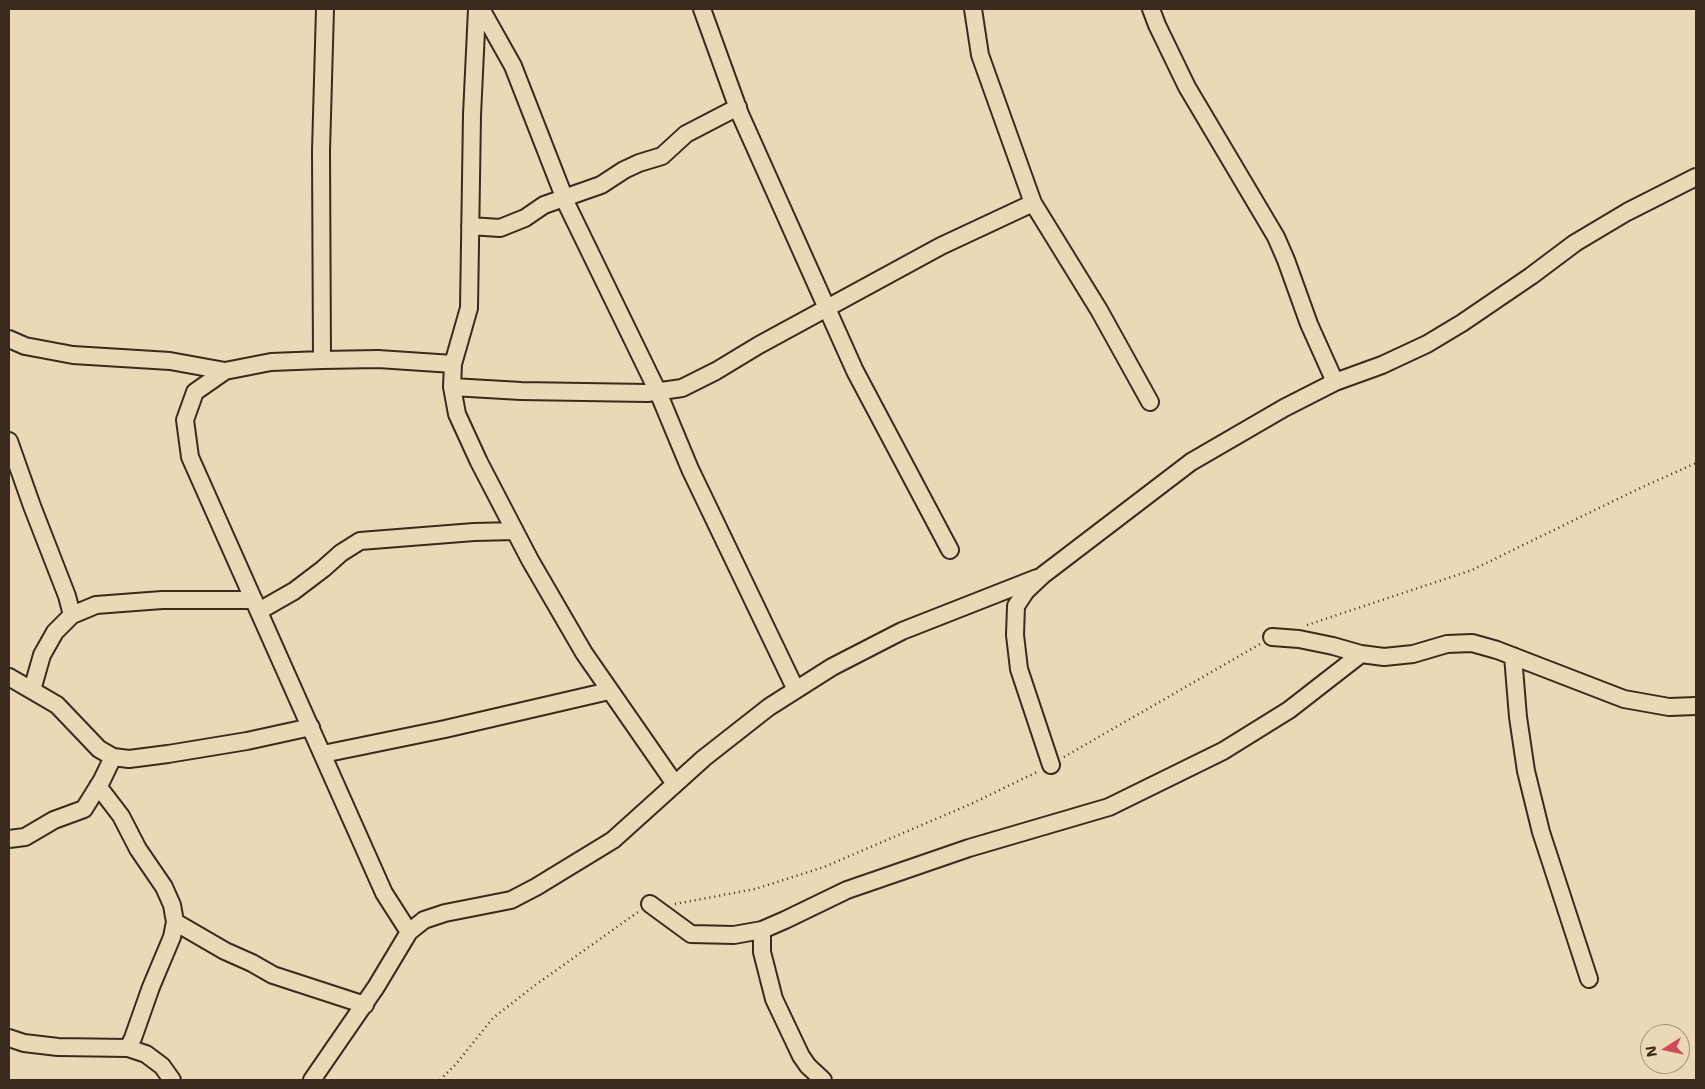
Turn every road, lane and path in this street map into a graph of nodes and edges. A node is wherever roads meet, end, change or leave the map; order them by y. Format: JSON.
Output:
{"nodes":[{"id":1,"x":325,"y":9,"type":"edge"},
{"id":2,"x":477,"y":9,"type":"edge"},
{"id":3,"x":481,"y":9,"type":"edge"},
{"id":4,"x":702,"y":9,"type":"edge"},
{"id":5,"x":972,"y":9,"type":"edge"},
{"id":6,"x":1151,"y":9,"type":"edge"},
{"id":7,"x":738,"y":107,"type":"junction"},
{"id":8,"x":1696,"y":177,"type":"edge"},
{"id":9,"x":564,"y":198,"type":"junction"},
{"id":10,"x":1033,"y":203,"type":"junction"},
{"id":11,"x":470,"y":226,"type":"junction"},
{"id":12,"x":827,"y":308,"type":"junction"},
{"id":13,"x":9,"y":340,"type":"edge"},
{"id":14,"x":322,"y":360,"type":"junction"},
{"id":15,"x":453,"y":364,"type":"junction"},
{"id":16,"x":224,"y":371,"type":"junction"},
{"id":17,"x":1335,"y":382,"type":"junction"},
{"id":18,"x":452,"y":387,"type":"junction"},
{"id":19,"x":658,"y":392,"type":"junction"},
{"id":20,"x":1150,"y":402,"type":"dead end"},
{"id":21,"x":9,"y":441,"type":"edge"},
{"id":22,"x":515,"y":531,"type":"junction"},
{"id":23,"x":950,"y":550,"type":"dead end"},
{"id":24,"x":1043,"y":575,"type":"junction"},
{"id":25,"x":257,"y":605,"type":"junction"},
{"id":26,"x":72,"y":615,"type":"junction"},
{"id":27,"x":1272,"y":637,"type":"dead end"},
{"id":28,"x":1361,"y":654,"type":"junction"},
{"id":29,"x":1513,"y":656,"type":"junction"},
{"id":30,"x":9,"y":677,"type":"edge"},
{"id":31,"x":32,"y":690,"type":"junction"},
{"id":32,"x":796,"y":690,"type":"junction"},
{"id":33,"x":610,"y":691,"type":"junction"},
{"id":34,"x":1696,"y":706,"type":"edge"},
{"id":35,"x":311,"y":728,"type":"junction"},
{"id":36,"x":323,"y":754,"type":"junction"},
{"id":37,"x":113,"y":757,"type":"junction"},
{"id":38,"x":1052,"y":765,"type":"dead end"},
{"id":39,"x":675,"y":784,"type":"junction"},
{"id":40,"x":98,"y":786,"type":"junction"},
{"id":41,"x":9,"y":839,"type":"edge"},
{"id":42,"x":650,"y":904,"type":"dead end"},
{"id":43,"x":175,"y":922,"type":"junction"},
{"id":44,"x":762,"y":930,"type":"junction"},
{"id":45,"x":409,"y":932,"type":"junction"},
{"id":46,"x":1589,"y":979,"type":"dead end"},
{"id":47,"x":365,"y":1004,"type":"junction"},
{"id":48,"x":9,"y":1038,"type":"edge"},
{"id":49,"x":128,"y":1048,"type":"junction"},
{"id":50,"x":172,"y":1080,"type":"edge"},
{"id":51,"x":312,"y":1080,"type":"edge"},
{"id":52,"x":824,"y":1080,"type":"edge"}],
"edges":[{"from":1,"to":14,"type":"street"},
{"from":2,"to":11,"type":"street"},
{"from":3,"to":9,"type":"street"},
{"from":4,"to":7,"type":"street"},
{"from":5,"to":10,"type":"street"},
{"from":6,"to":17,"type":"street"},
{"from":7,"to":9,"type":"street"},
{"from":7,"to":12,"type":"street"},
{"from":8,"to":17,"type":"street"},
{"from":9,"to":11,"type":"street"},
{"from":9,"to":19,"type":"street"},
{"from":10,"to":12,"type":"street"},
{"from":10,"to":20,"type":"street"},
{"from":11,"to":15,"type":"street"},
{"from":12,"to":19,"type":"street"},
{"from":12,"to":23,"type":"street"},
{"from":13,"to":16,"type":"street"},
{"from":14,"to":15,"type":"street"},
{"from":14,"to":16,"type":"street"},
{"from":15,"to":18,"type":"street"},
{"from":16,"to":25,"type":"street"},
{"from":17,"to":24,"type":"street"},
{"from":18,"to":19,"type":"street"},
{"from":18,"to":22,"type":"street"},
{"from":19,"to":32,"type":"street"},
{"from":21,"to":26,"type":"street"},
{"from":22,"to":25,"type":"street"},
{"from":22,"to":33,"type":"street"},
{"from":24,"to":32,"type":"street"},
{"from":24,"to":38,"type":"street"},
{"from":25,"to":26,"type":"street"},
{"from":25,"to":35,"type":"street"},
{"from":26,"to":31,"type":"street"},
{"from":27,"to":28,"type":"street"},
{"from":28,"to":29,"type":"street"},
{"from":28,"to":44,"type":"street"},
{"from":29,"to":34,"type":"street"},
{"from":29,"to":46,"type":"street"},
{"from":30,"to":31,"type":"street"},
{"from":31,"to":37,"type":"street"},
{"from":32,"to":39,"type":"street"},
{"from":33,"to":36,"type":"street"},
{"from":33,"to":39,"type":"street"},
{"from":35,"to":36,"type":"street"},
{"from":35,"to":37,"type":"street"},
{"from":36,"to":45,"type":"street"},
{"from":37,"to":40,"type":"street"},
{"from":39,"to":45,"type":"street"},
{"from":40,"to":41,"type":"street"},
{"from":40,"to":43,"type":"street"},
{"from":42,"to":44,"type":"street"},
{"from":43,"to":47,"type":"street"},
{"from":43,"to":49,"type":"street"},
{"from":44,"to":52,"type":"street"},
{"from":45,"to":47,"type":"street"},
{"from":47,"to":51,"type":"street"},
{"from":48,"to":49,"type":"street"},
{"from":49,"to":50,"type":"street"}]}
